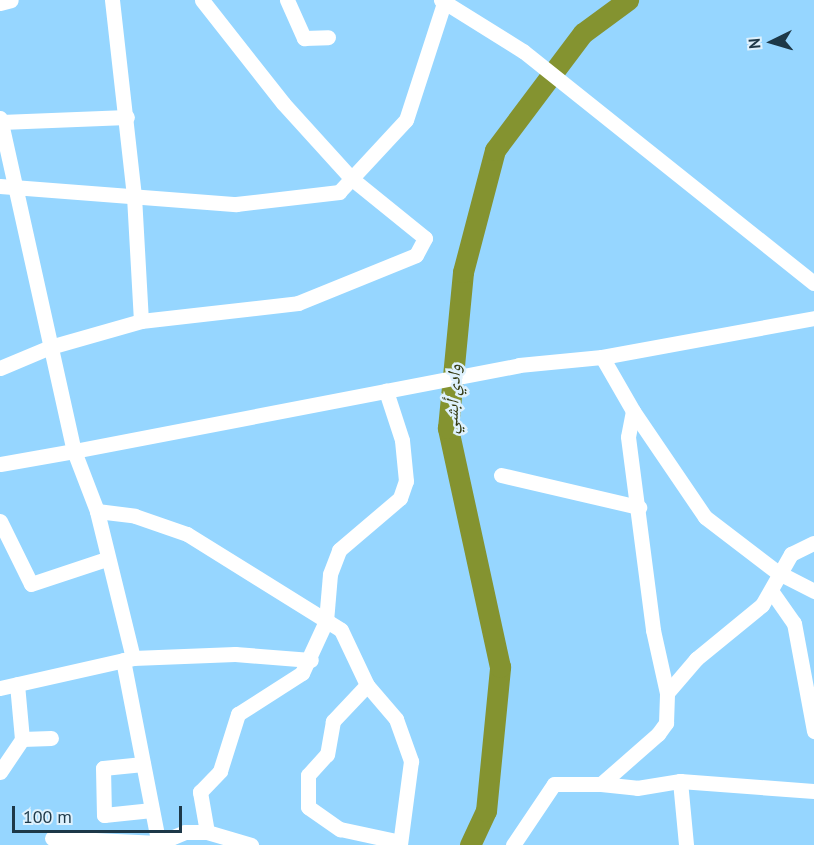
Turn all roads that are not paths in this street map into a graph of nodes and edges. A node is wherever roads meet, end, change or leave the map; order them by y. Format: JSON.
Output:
{"nodes":[{"id":1,"x":11,"y":0,"type":"edge"},
{"id":2,"x":112,"y":0,"type":"edge"},
{"id":3,"x":203,"y":0,"type":"edge"},
{"id":4,"x":287,"y":0,"type":"edge"},
{"id":5,"x":443,"y":1,"type":"edge"},
{"id":6,"x":0,"y":3,"type":"edge"},
{"id":7,"x":328,"y":37,"type":"dead end"},
{"id":8,"x":127,"y":117,"type":"junction"},
{"id":9,"x":0,"y":120,"type":"edge"},
{"id":10,"x":351,"y":178,"type":"junction"},
{"id":11,"x":0,"y":186,"type":"edge"},
{"id":12,"x":16,"y":188,"type":"junction"},
{"id":13,"x":134,"y":196,"type":"junction"},
{"id":14,"x":814,"y":283,"type":"edge"},
{"id":15,"x":814,"y":318,"type":"edge"},
{"id":16,"x":141,"y":321,"type":"junction"},
{"id":17,"x":50,"y":347,"type":"junction"},
{"id":18,"x":602,"y":357,"type":"junction"},
{"id":19,"x":0,"y":368,"type":"edge"},
{"id":20,"x":386,"y":391,"type":"junction"},
{"id":21,"x":633,"y":411,"type":"junction"},
{"id":22,"x":74,"y":450,"type":"junction"},
{"id":23,"x":0,"y":464,"type":"edge"},
{"id":24,"x":501,"y":475,"type":"dead end"},
{"id":25,"x":639,"y":507,"type":"junction"},
{"id":26,"x":97,"y":511,"type":"junction"},
{"id":27,"x":0,"y":521,"type":"edge"},
{"id":28,"x":814,"y":543,"type":"edge"},
{"id":29,"x":106,"y":559,"type":"junction"},
{"id":30,"x":777,"y":572,"type":"junction"},
{"id":31,"x":814,"y":591,"type":"edge"},
{"id":32,"x":772,"y":592,"type":"junction"},
{"id":33,"x":327,"y":621,"type":"junction"},
{"id":34,"x":128,"y":659,"type":"junction"},
{"id":35,"x":311,"y":660,"type":"junction"},
{"id":36,"x":17,"y":684,"type":"junction"},
{"id":37,"x":367,"y":685,"type":"junction"},
{"id":38,"x":0,"y":688,"type":"edge"},
{"id":39,"x":666,"y":693,"type":"junction"},
{"id":40,"x":814,"y":731,"type":"edge"},
{"id":41,"x":51,"y":738,"type":"dead end"},
{"id":42,"x":22,"y":739,"type":"junction"},
{"id":43,"x":143,"y":764,"type":"junction"},
{"id":44,"x":0,"y":772,"type":"edge"},
{"id":45,"x":680,"y":781,"type":"junction"},
{"id":46,"x":601,"y":784,"type":"junction"},
{"id":47,"x":814,"y":791,"type":"edge"},
{"id":48,"x":152,"y":810,"type":"junction"},
{"id":49,"x":207,"y":832,"type":"junction"},
{"id":50,"x":52,"y":838,"type":"dead end"},
{"id":51,"x":159,"y":844,"type":"edge"},
{"id":52,"x":400,"y":844,"type":"edge"},
{"id":53,"x":250,"y":845,"type":"edge"},
{"id":54,"x":513,"y":845,"type":"edge"},
{"id":55,"x":686,"y":845,"type":"edge"}],
"edges":[{"from":1,"to":6,"type":"street"},
{"from":2,"to":8,"type":"street"},
{"from":3,"to":10,"type":"street"},
{"from":4,"to":7,"type":"street"},
{"from":5,"to":10,"type":"street"},
{"from":5,"to":14,"type":"street"},
{"from":8,"to":9,"type":"street"},
{"from":8,"to":13,"type":"street"},
{"from":9,"to":12,"type":"street"},
{"from":10,"to":13,"type":"street"},
{"from":10,"to":16,"type":"street"},
{"from":11,"to":12,"type":"street"},
{"from":12,"to":13,"type":"street"},
{"from":12,"to":17,"type":"street"},
{"from":13,"to":16,"type":"street"},
{"from":15,"to":18,"type":"street"},
{"from":16,"to":17,"type":"street"},
{"from":17,"to":19,"type":"street"},
{"from":17,"to":22,"type":"street"},
{"from":18,"to":20,"type":"street"},
{"from":18,"to":21,"type":"street"},
{"from":20,"to":22,"type":"street"},
{"from":20,"to":33,"type":"street"},
{"from":21,"to":25,"type":"street"},
{"from":21,"to":30,"type":"street"},
{"from":22,"to":23,"type":"street"},
{"from":22,"to":26,"type":"street"},
{"from":24,"to":25,"type":"street"},
{"from":25,"to":39,"type":"street"},
{"from":26,"to":29,"type":"street"},
{"from":26,"to":33,"type":"street"},
{"from":27,"to":29,"type":"street"},
{"from":28,"to":30,"type":"street"},
{"from":29,"to":34,"type":"street"},
{"from":30,"to":31,"type":"street"},
{"from":30,"to":32,"type":"street"},
{"from":32,"to":39,"type":"street"},
{"from":32,"to":40,"type":"street"},
{"from":33,"to":35,"type":"street"},
{"from":33,"to":37,"type":"street"},
{"from":34,"to":35,"type":"street"},
{"from":34,"to":36,"type":"street"},
{"from":34,"to":43,"type":"street"},
{"from":35,"to":49,"type":"street"},
{"from":36,"to":38,"type":"street"},
{"from":36,"to":42,"type":"street"},
{"from":37,"to":52,"type":"street"},
{"from":37,"to":52,"type":"street"},
{"from":39,"to":46,"type":"street"},
{"from":41,"to":42,"type":"street"},
{"from":42,"to":44,"type":"street"},
{"from":43,"to":48,"type":"street"},
{"from":43,"to":48,"type":"street"},
{"from":45,"to":46,"type":"street"},
{"from":45,"to":47,"type":"street"},
{"from":45,"to":55,"type":"street"},
{"from":46,"to":54,"type":"street"},
{"from":48,"to":51,"type":"street"},
{"from":49,"to":51,"type":"street"},
{"from":49,"to":53,"type":"street"},
{"from":50,"to":51,"type":"street"}]}
